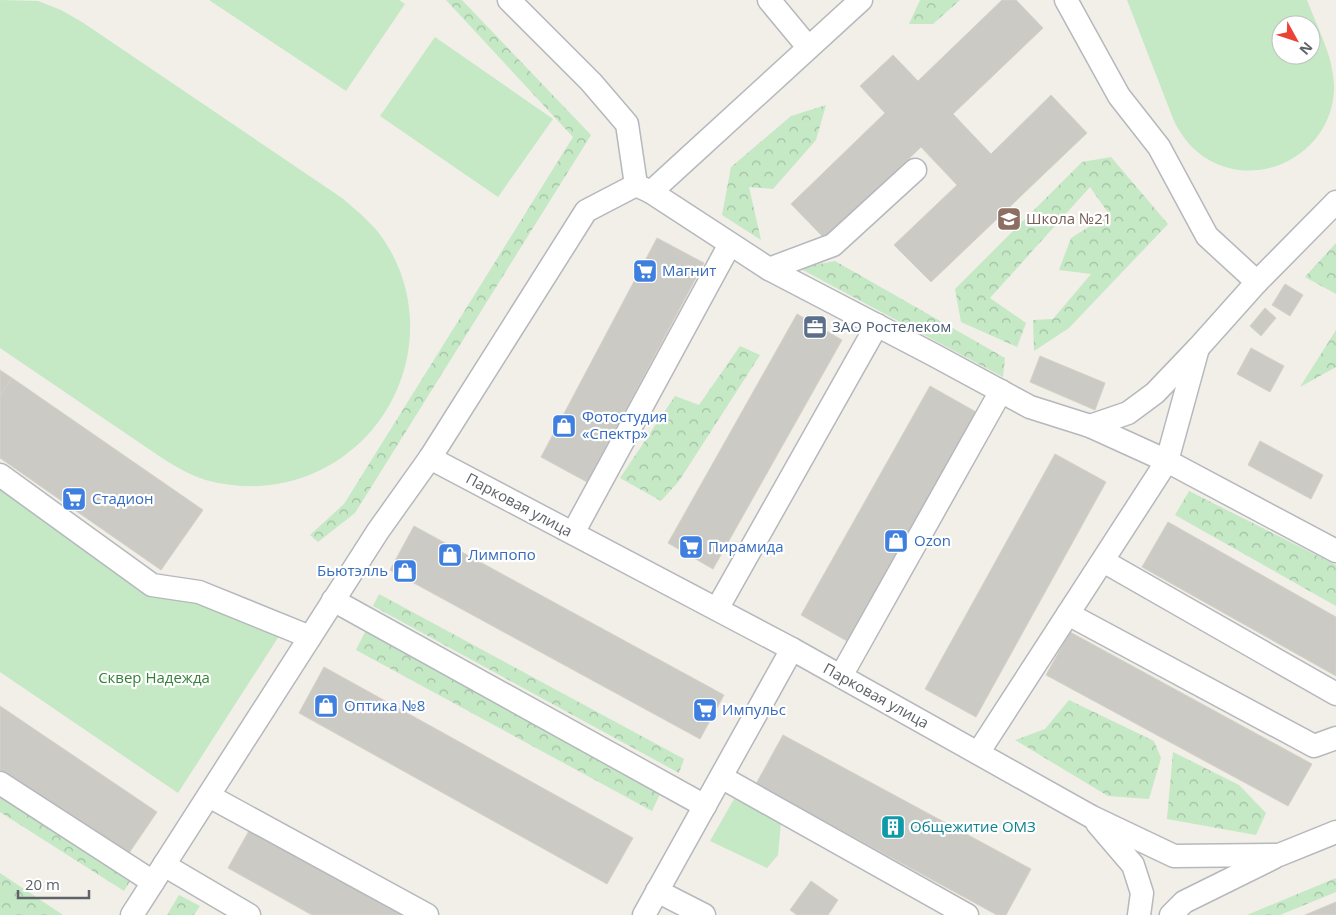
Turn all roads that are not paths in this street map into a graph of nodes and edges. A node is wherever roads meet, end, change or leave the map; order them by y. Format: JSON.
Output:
{"nodes":[{"id":1,"x":509,"y":0,"type":"edge"},
{"id":2,"x":769,"y":0,"type":"edge"},
{"id":3,"x":861,"y":0,"type":"edge"},
{"id":4,"x":1066,"y":0,"type":"edge"},
{"id":5,"x":808,"y":47,"type":"junction"},
{"id":6,"x":915,"y":170,"type":"dead end"},
{"id":7,"x":644,"y":189,"type":"junction"},
{"id":8,"x":1336,"y":202,"type":"edge"},
{"id":9,"x":730,"y":244,"type":"junction"},
{"id":10,"x":769,"y":269,"type":"junction"},
{"id":11,"x":1257,"y":282,"type":"junction"},
{"id":12,"x":877,"y":325,"type":"junction"},
{"id":13,"x":1198,"y":348,"type":"junction"},
{"id":14,"x":1001,"y":391,"type":"junction"},
{"id":15,"x":1090,"y":426,"type":"junction"},
{"id":16,"x":430,"y":458,"type":"junction"},
{"id":17,"x":1167,"y":461,"type":"junction"},
{"id":18,"x":0,"y":475,"type":"edge"},
{"id":19,"x":572,"y":533,"type":"junction"},
{"id":20,"x":1313,"y":538,"type":"junction"},
{"id":21,"x":1336,"y":543,"type":"edge"},
{"id":22,"x":1336,"y":551,"type":"edge"},
{"id":23,"x":1103,"y":561,"type":"junction"},
{"id":24,"x":333,"y":600,"type":"junction"},
{"id":25,"x":717,"y":610,"type":"junction"},
{"id":26,"x":1068,"y":614,"type":"junction"},
{"id":27,"x":310,"y":637,"type":"junction"},
{"id":28,"x":792,"y":649,"type":"junction"},
{"id":29,"x":841,"y":676,"type":"junction"},
{"id":30,"x":1336,"y":694,"type":"edge"},
{"id":31,"x":1336,"y":738,"type":"edge"},
{"id":32,"x":978,"y":753,"type":"junction"},
{"id":33,"x":721,"y":777,"type":"junction"},
{"id":34,"x":0,"y":783,"type":"edge"},
{"id":35,"x":209,"y":796,"type":"junction"},
{"id":36,"x":705,"y":806,"type":"junction"},
{"id":37,"x":1092,"y":816,"type":"junction"},
{"id":38,"x":1336,"y":832,"type":"edge"},
{"id":39,"x":1279,"y":855,"type":"junction"},
{"id":40,"x":159,"y":874,"type":"junction"},
{"id":41,"x":657,"y":891,"type":"junction"},
{"id":42,"x":132,"y":915,"type":"edge"},
{"id":43,"x":249,"y":915,"type":"edge"},
{"id":44,"x":427,"y":915,"type":"edge"},
{"id":45,"x":644,"y":915,"type":"edge"},
{"id":46,"x":704,"y":915,"type":"edge"},
{"id":47,"x":966,"y":915,"type":"edge"},
{"id":48,"x":1139,"y":915,"type":"edge"},
{"id":49,"x":1170,"y":915,"type":"edge"}],
"edges":[{"from":1,"to":7,"type":"street"},
{"from":2,"to":5,"type":"street"},
{"from":3,"to":5,"type":"street"},
{"from":4,"to":11,"type":"street"},
{"from":5,"to":7,"type":"street"},
{"from":6,"to":10,"type":"street"},
{"from":7,"to":9,"type":"street"},
{"from":7,"to":16,"type":"street"},
{"from":8,"to":11,"type":"street"},
{"from":9,"to":10,"type":"street"},
{"from":9,"to":19,"type":"street"},
{"from":10,"to":12,"type":"street"},
{"from":11,"to":13,"type":"street"},
{"from":12,"to":14,"type":"street"},
{"from":12,"to":25,"type":"street"},
{"from":13,"to":15,"type":"street"},
{"from":13,"to":17,"type":"street"},
{"from":14,"to":15,"type":"street"},
{"from":14,"to":29,"type":"street"},
{"from":15,"to":17,"type":"street"},
{"from":16,"to":19,"type":"street","name":"Парковая улица"},
{"from":16,"to":24,"type":"street"},
{"from":17,"to":20,"type":"street"},
{"from":17,"to":23,"type":"street"},
{"from":18,"to":27,"type":"street"},
{"from":19,"to":25,"type":"street","name":"Парковая улица"},
{"from":20,"to":21,"type":"street"},
{"from":20,"to":22,"type":"street"},
{"from":23,"to":26,"type":"street"},
{"from":23,"to":30,"type":"street"},
{"from":24,"to":27,"type":"street"},
{"from":24,"to":36,"type":"street"},
{"from":25,"to":28,"type":"street","name":"Парковая улица"},
{"from":26,"to":31,"type":"street"},
{"from":26,"to":32,"type":"street"},
{"from":27,"to":35,"type":"street"},
{"from":28,"to":29,"type":"street","name":"Парковая улица"},
{"from":28,"to":33,"type":"street"},
{"from":29,"to":32,"type":"street","name":"Парковая улица"},
{"from":32,"to":37,"type":"street","name":"Парковая улица"},
{"from":33,"to":36,"type":"street"},
{"from":33,"to":47,"type":"street"},
{"from":34,"to":40,"type":"street"},
{"from":35,"to":40,"type":"street"},
{"from":35,"to":44,"type":"street"},
{"from":36,"to":41,"type":"street"},
{"from":37,"to":39,"type":"street","name":"Парковая улица"},
{"from":37,"to":48,"type":"street"},
{"from":38,"to":39,"type":"street","name":"Парковая улица"},
{"from":39,"to":49,"type":"street"},
{"from":40,"to":42,"type":"street"},
{"from":40,"to":43,"type":"street"},
{"from":41,"to":45,"type":"street"},
{"from":41,"to":46,"type":"street"}]}
